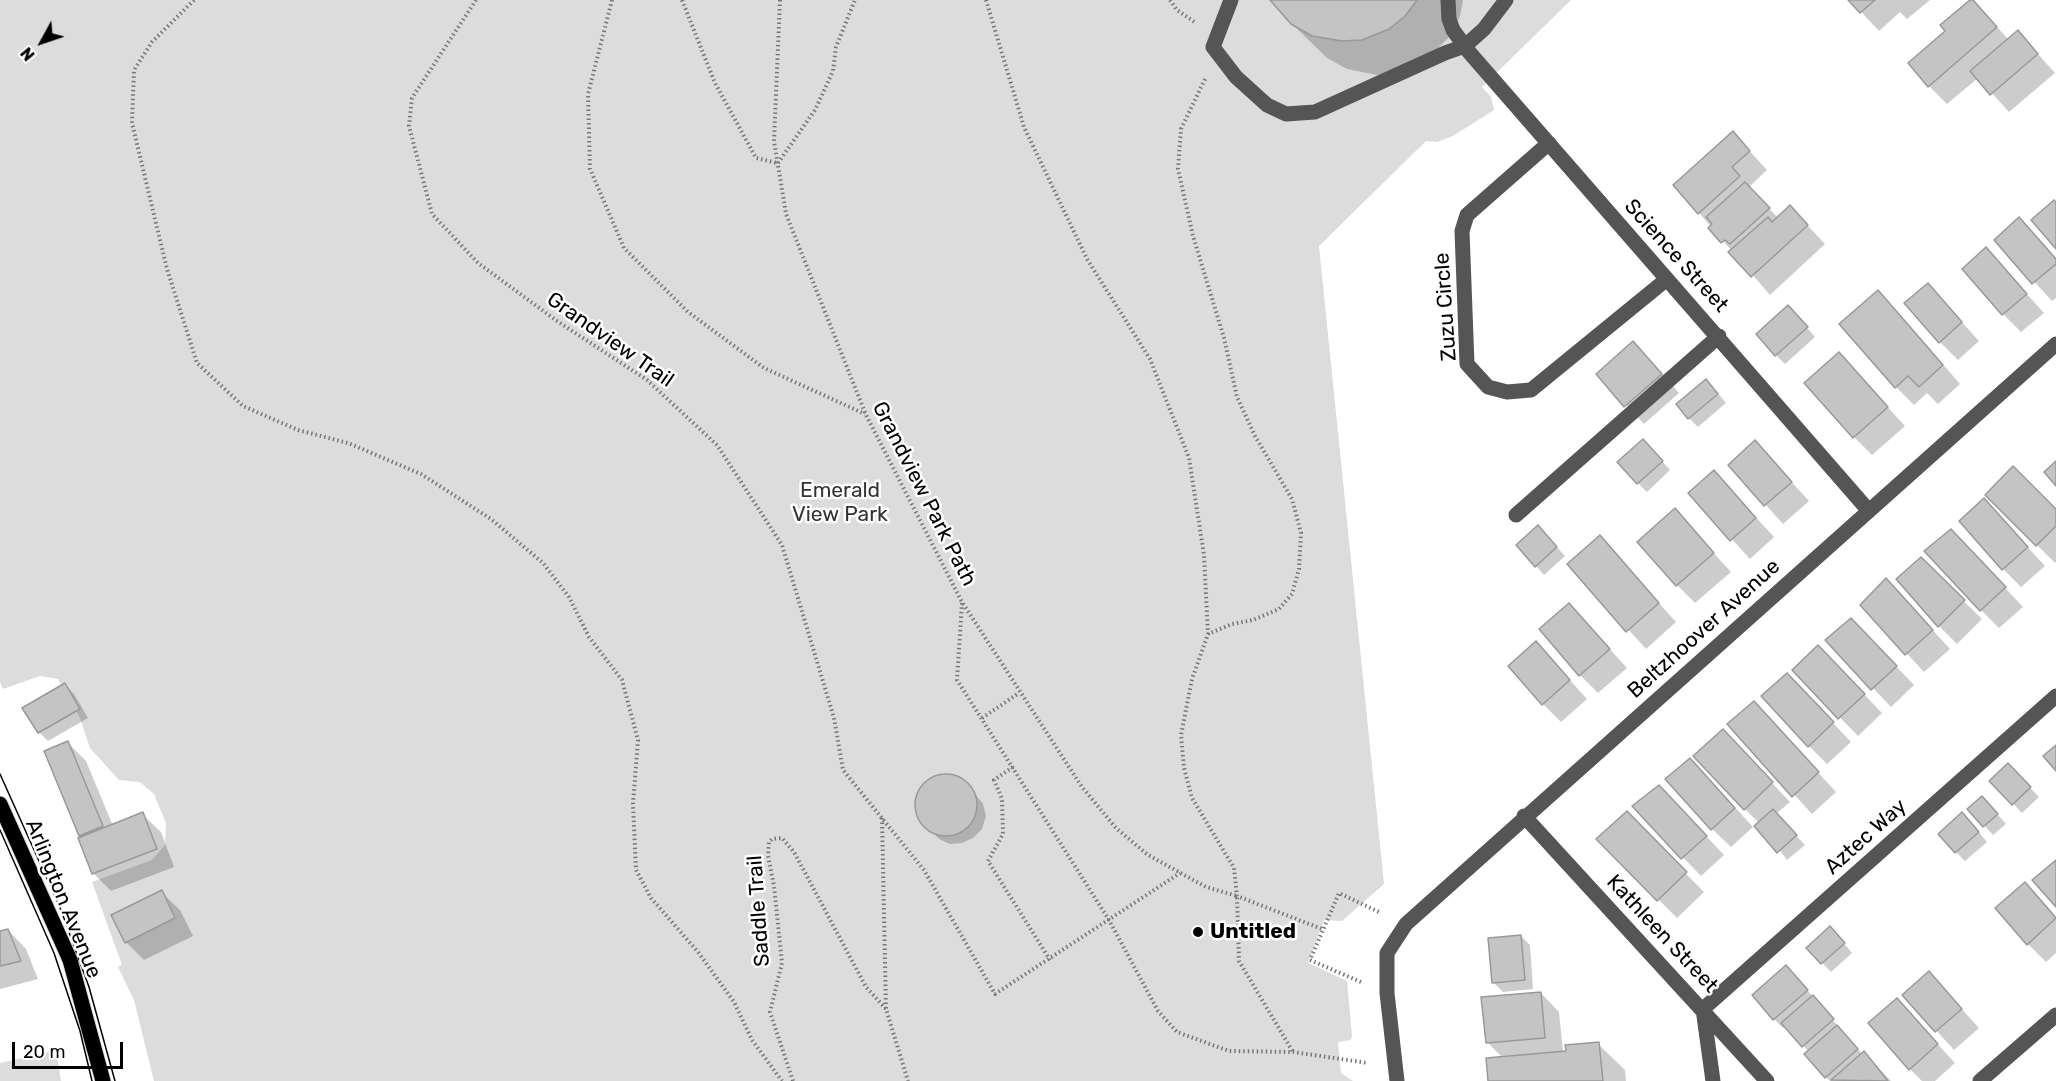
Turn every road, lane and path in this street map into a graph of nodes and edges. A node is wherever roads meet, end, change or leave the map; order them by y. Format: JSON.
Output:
{"nodes":[{"id":1,"x":194,"y":0,"type":"edge"},
{"id":2,"x":476,"y":0,"type":"edge"},
{"id":3,"x":612,"y":0,"type":"edge"},
{"id":4,"x":682,"y":0,"type":"edge"},
{"id":5,"x":780,"y":0,"type":"edge"},
{"id":6,"x":855,"y":0,"type":"edge"},
{"id":7,"x":986,"y":0,"type":"edge"},
{"id":8,"x":1170,"y":0,"type":"edge"},
{"id":9,"x":1231,"y":0,"type":"edge"},
{"id":10,"x":1449,"y":0,"type":"edge"},
{"id":11,"x":1506,"y":0,"type":"edge"},
{"id":12,"x":1465,"y":46,"type":"junction"},
{"id":13,"x":1213,"y":47,"type":"junction"},
{"id":14,"x":1549,"y":143,"type":"junction"},
{"id":15,"x":777,"y":163,"type":"junction"},
{"id":16,"x":1667,"y":279,"type":"junction"},
{"id":17,"x":1719,"y":336,"type":"junction"},
{"id":18,"x":2056,"y":344,"type":"edge"},
{"id":19,"x":866,"y":415,"type":"junction"},
{"id":20,"x":1869,"y":511,"type":"junction"},
{"id":21,"x":1516,"y":515,"type":"dead end"},
{"id":22,"x":963,"y":602,"type":"junction"},
{"id":23,"x":1208,"y":634,"type":"junction"},
{"id":24,"x":1020,"y":693,"type":"junction"},
{"id":25,"x":2056,"y":696,"type":"edge"},
{"id":26,"x":982,"y":718,"type":"junction"},
{"id":27,"x":1013,"y":767,"type":"junction"},
{"id":28,"x":0,"y":804,"type":"edge"},
{"id":29,"x":1524,"y":816,"type":"junction"},
{"id":30,"x":882,"y":817,"type":"junction"},
{"id":31,"x":1180,"y":873,"type":"junction"},
{"id":32,"x":1237,"y":896,"type":"junction"},
{"id":33,"x":1109,"y":920,"type":"junction"},
{"id":34,"x":1406,"y":924,"type":"junction"},
{"id":35,"x":1323,"y":929,"type":"junction"},
{"id":36,"x":1050,"y":960,"type":"junction"},
{"id":37,"x":1387,"y":993,"type":"junction"},
{"id":38,"x":886,"y":1009,"type":"junction"},
{"id":39,"x":1703,"y":1009,"type":"junction"},
{"id":40,"x":2056,"y":1015,"type":"edge"},
{"id":41,"x":1293,"y":1052,"type":"junction"},
{"id":42,"x":1396,"y":1065,"type":"junction"},
{"id":43,"x":103,"y":1081,"type":"edge"},
{"id":44,"x":782,"y":1081,"type":"edge"},
{"id":45,"x":793,"y":1081,"type":"edge"},
{"id":46,"x":908,"y":1081,"type":"edge"},
{"id":47,"x":1397,"y":1081,"type":"edge"},
{"id":48,"x":1713,"y":1081,"type":"edge"},
{"id":49,"x":1767,"y":1081,"type":"edge"},
{"id":50,"x":1980,"y":1081,"type":"edge"}],
"edges":[{"from":1,"to":44,"type":"path"},
{"from":2,"to":30,"type":"path","name":"Grandview Trail"},
{"from":3,"to":19,"type":"path"},
{"from":4,"to":15,"type":"path"},
{"from":5,"to":15,"type":"path","name":"Grandview Park Path"},
{"from":6,"to":15,"type":"path"},
{"from":7,"to":23,"type":"path"},
{"from":8,"to":13,"type":"path"},
{"from":9,"to":13,"type":"street"},
{"from":10,"to":12,"type":"street","name":"Science Street"},
{"from":11,"to":12,"type":"street"},
{"from":12,"to":13,"type":"street"},
{"from":12,"to":14,"type":"street","name":"Science Street"},
{"from":13,"to":23,"type":"path"},
{"from":14,"to":16,"type":"street","name":"Science Street"},
{"from":14,"to":16,"type":"street","name":"Zuzu Circle"},
{"from":15,"to":19,"type":"path","name":"Grandview Park Path"},
{"from":16,"to":17,"type":"street","name":"Science Street"},
{"from":17,"to":20,"type":"street","name":"Science Street"},
{"from":17,"to":21,"type":"street"},
{"from":18,"to":20,"type":"street","name":"Beltzhoover Avenue"},
{"from":19,"to":22,"type":"path","name":"Grandview Park Path"},
{"from":20,"to":29,"type":"street","name":"Beltzhoover Avenue"},
{"from":22,"to":24,"type":"path","name":"Grandview Park Path"},
{"from":22,"to":26,"type":"path"},
{"from":23,"to":32,"type":"path"},
{"from":24,"to":26,"type":"path"},
{"from":24,"to":31,"type":"path","name":"Grandview Park Path"},
{"from":25,"to":39,"type":"street","name":"Aztec Way"},
{"from":26,"to":27,"type":"path"},
{"from":27,"to":33,"type":"path"},
{"from":27,"to":36,"type":"path"},
{"from":28,"to":43,"type":"main road","name":"Arlington Avenue"},
{"from":29,"to":34,"type":"street","name":"Beltzhoover Avenue"},
{"from":29,"to":39,"type":"street","name":"Kathleen Street"},
{"from":30,"to":36,"type":"path","name":"Grandview Trail"},
{"from":30,"to":38,"type":"path","name":"Saddle Trail"},
{"from":31,"to":32,"type":"path","name":"Grandview Park Path"},
{"from":31,"to":33,"type":"path"},
{"from":32,"to":35,"type":"path","name":"Grandview Park Path"},
{"from":32,"to":41,"type":"path"},
{"from":33,"to":36,"type":"path"},
{"from":33,"to":41,"type":"path"},
{"from":34,"to":35,"type":"path"},
{"from":34,"to":37,"type":"street","name":"Beltzhoover Avenue"},
{"from":35,"to":37,"type":"path"},
{"from":37,"to":42,"type":"street"},
{"from":38,"to":45,"type":"path","name":"Saddle Trail"},
{"from":38,"to":46,"type":"path","name":"Saddle Trail"},
{"from":39,"to":48,"type":"street"},
{"from":39,"to":49,"type":"street","name":"Kathleen Street"},
{"from":40,"to":50,"type":"street"},
{"from":41,"to":42,"type":"path"},
{"from":42,"to":47,"type":"street"}]}
